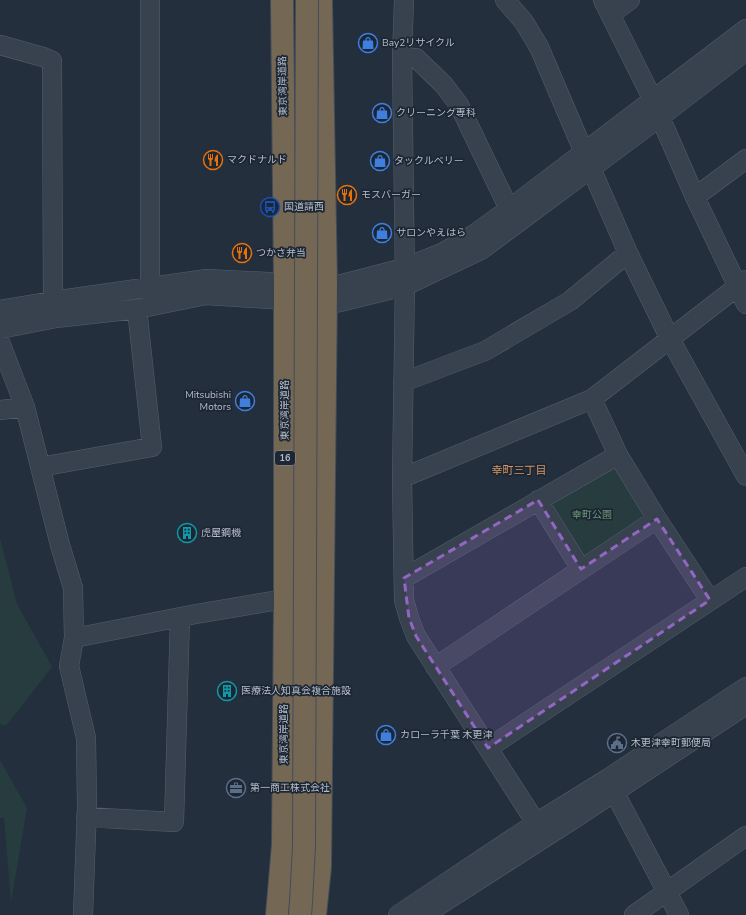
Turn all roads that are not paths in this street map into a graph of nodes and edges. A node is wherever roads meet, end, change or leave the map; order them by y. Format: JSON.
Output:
{"nodes":[{"id":1,"x":150,"y":0,"type":"edge"},
{"id":2,"x":282,"y":0,"type":"edge"},
{"id":3,"x":307,"y":0,"type":"edge"},
{"id":4,"x":321,"y":0,"type":"edge"},
{"id":5,"x":404,"y":0,"type":"edge"},
{"id":6,"x":505,"y":0,"type":"edge"},
{"id":7,"x":630,"y":0,"type":"edge"},
{"id":8,"x":607,"y":7,"type":"edge"},
{"id":9,"x":746,"y":29,"type":"edge"},
{"id":10,"x":0,"y":45,"type":"edge"},
{"id":11,"x":746,"y":51,"type":"edge"},
{"id":12,"x":402,"y":57,"type":"junction"},
{"id":13,"x":657,"y":109,"type":"junction"},
{"id":14,"x":746,"y":159,"type":"edge"},
{"id":15,"x":587,"y":161,"type":"junction"},
{"id":16,"x":695,"y":197,"type":"junction"},
{"id":17,"x":509,"y":209,"type":"junction"},
{"id":18,"x":628,"y":253,"type":"junction"},
{"id":19,"x":404,"y":276,"type":"junction"},
{"id":20,"x":742,"y":284,"type":"edge"},
{"id":21,"x":150,"y":286,"type":"junction"},
{"id":22,"x":285,"y":291,"type":"junction"},
{"id":23,"x":326,"y":294,"type":"junction"},
{"id":24,"x":53,"y":300,"type":"junction"},
{"id":25,"x":746,"y":304,"type":"edge"},
{"id":26,"x":137,"y":309,"type":"junction"},
{"id":27,"x":0,"y":310,"type":"edge"},
{"id":28,"x":0,"y":329,"type":"edge"},
{"id":29,"x":670,"y":338,"type":"junction"},
{"id":30,"x":0,"y":342,"type":"edge"},
{"id":31,"x":403,"y":382,"type":"junction"},
{"id":32,"x":592,"y":399,"type":"junction"},
{"id":33,"x":25,"y":407,"type":"junction"},
{"id":34,"x":0,"y":410,"type":"edge"},
{"id":35,"x":618,"y":455,"type":"junction"},
{"id":36,"x":40,"y":468,"type":"junction"},
{"id":37,"x":746,"y":476,"type":"edge"},
{"id":38,"x":402,"y":478,"type":"junction"},
{"id":39,"x":538,"y":500,"type":"junction"},
{"id":40,"x":657,"y":519,"type":"junction"},
{"id":41,"x":581,"y":569,"type":"junction"},
{"id":42,"x":746,"y":577,"type":"edge"},
{"id":43,"x":404,"y":578,"type":"junction"},
{"id":44,"x":285,"y":599,"type":"junction"},
{"id":45,"x":710,"y":600,"type":"junction"},
{"id":46,"x":180,"y":617,"type":"junction"},
{"id":47,"x":74,"y":638,"type":"junction"},
{"id":48,"x":435,"y":667,"type":"junction"},
{"id":49,"x":746,"y":687,"type":"edge"},
{"id":50,"x":746,"y":706,"type":"edge"},
{"id":51,"x":488,"y":748,"type":"junction"},
{"id":52,"x":611,"y":786,"type":"junction"},
{"id":53,"x":86,"y":817,"type":"junction"},
{"id":54,"x":536,"y":822,"type":"junction"},
{"id":55,"x":746,"y":836,"type":"edge"},
{"id":56,"x":668,"y":892,"type":"junction"},
{"id":57,"x":83,"y":915,"type":"edge"},
{"id":58,"x":278,"y":915,"type":"edge"},
{"id":59,"x":300,"y":915,"type":"edge"},
{"id":60,"x":315,"y":915,"type":"edge"},
{"id":61,"x":323,"y":915,"type":"edge"},
{"id":62,"x":398,"y":915,"type":"edge"},
{"id":63,"x":424,"y":915,"type":"edge"},
{"id":64,"x":634,"y":915,"type":"edge"},
{"id":65,"x":679,"y":915,"type":"edge"}],
"edges":[{"from":1,"to":21,"type":"street"},
{"from":2,"to":22,"type":"highway","name":"東京湾岸道路","number":"16"},
{"from":3,"to":59,"type":"highway","name":"東京湾岸道路","number":"16","bridge":true},
{"from":4,"to":23,"type":"highway"},
{"from":5,"to":12,"type":"street"},
{"from":6,"to":15,"type":"street"},
{"from":7,"to":8,"type":"street"},
{"from":8,"to":13,"type":"street"},
{"from":9,"to":13,"type":"street"},
{"from":10,"to":24,"type":"street"},
{"from":11,"to":13,"type":"street"},
{"from":12,"to":17,"type":"street"},
{"from":12,"to":19,"type":"street"},
{"from":13,"to":15,"type":"street"},
{"from":13,"to":16,"type":"street"},
{"from":14,"to":16,"type":"street"},
{"from":15,"to":17,"type":"street"},
{"from":15,"to":18,"type":"street"},
{"from":15,"to":19,"type":"street"},
{"from":16,"to":20,"type":"street"},
{"from":17,"to":19,"type":"street"},
{"from":18,"to":29,"type":"street"},
{"from":18,"to":31,"type":"street"},
{"from":19,"to":23,"type":"street"},
{"from":19,"to":31,"type":"street"},
{"from":20,"to":25,"type":"street"},
{"from":20,"to":29,"type":"street"},
{"from":21,"to":22,"type":"street"},
{"from":21,"to":24,"type":"street"},
{"from":22,"to":23,"type":"street"},
{"from":22,"to":26,"type":"street"},
{"from":22,"to":44,"type":"highway","name":"東京湾岸道路","number":"16"},
{"from":23,"to":60,"type":"highway"},
{"from":23,"to":61,"type":"highway"},
{"from":24,"to":27,"type":"street"},
{"from":26,"to":28,"type":"street"},
{"from":26,"to":36,"type":"street"},
{"from":29,"to":32,"type":"street"},
{"from":29,"to":37,"type":"street"},
{"from":30,"to":33,"type":"street"},
{"from":31,"to":38,"type":"street"},
{"from":32,"to":35,"type":"street"},
{"from":32,"to":38,"type":"street"},
{"from":33,"to":34,"type":"street"},
{"from":33,"to":36,"type":"street"},
{"from":35,"to":39,"type":"street"},
{"from":35,"to":40,"type":"street"},
{"from":36,"to":47,"type":"street"},
{"from":38,"to":43,"type":"street"},
{"from":39,"to":41,"type":"street"},
{"from":39,"to":43,"type":"street"},
{"from":40,"to":41,"type":"street"},
{"from":40,"to":45,"type":"street"},
{"from":41,"to":48,"type":"street"},
{"from":42,"to":45,"type":"street"},
{"from":43,"to":48,"type":"street"},
{"from":44,"to":46,"type":"street"},
{"from":44,"to":58,"type":"highway","name":"東京湾岸道路","number":"16"},
{"from":45,"to":51,"type":"street"},
{"from":46,"to":47,"type":"street"},
{"from":46,"to":53,"type":"street"},
{"from":47,"to":53,"type":"street"},
{"from":48,"to":51,"type":"street"},
{"from":49,"to":52,"type":"street"},
{"from":50,"to":52,"type":"street"},
{"from":51,"to":54,"type":"street"},
{"from":52,"to":54,"type":"street"},
{"from":52,"to":56,"type":"street"},
{"from":52,"to":63,"type":"street"},
{"from":53,"to":57,"type":"street"},
{"from":54,"to":62,"type":"street"},
{"from":55,"to":56,"type":"street"},
{"from":56,"to":64,"type":"street"},
{"from":56,"to":65,"type":"street"}]}
